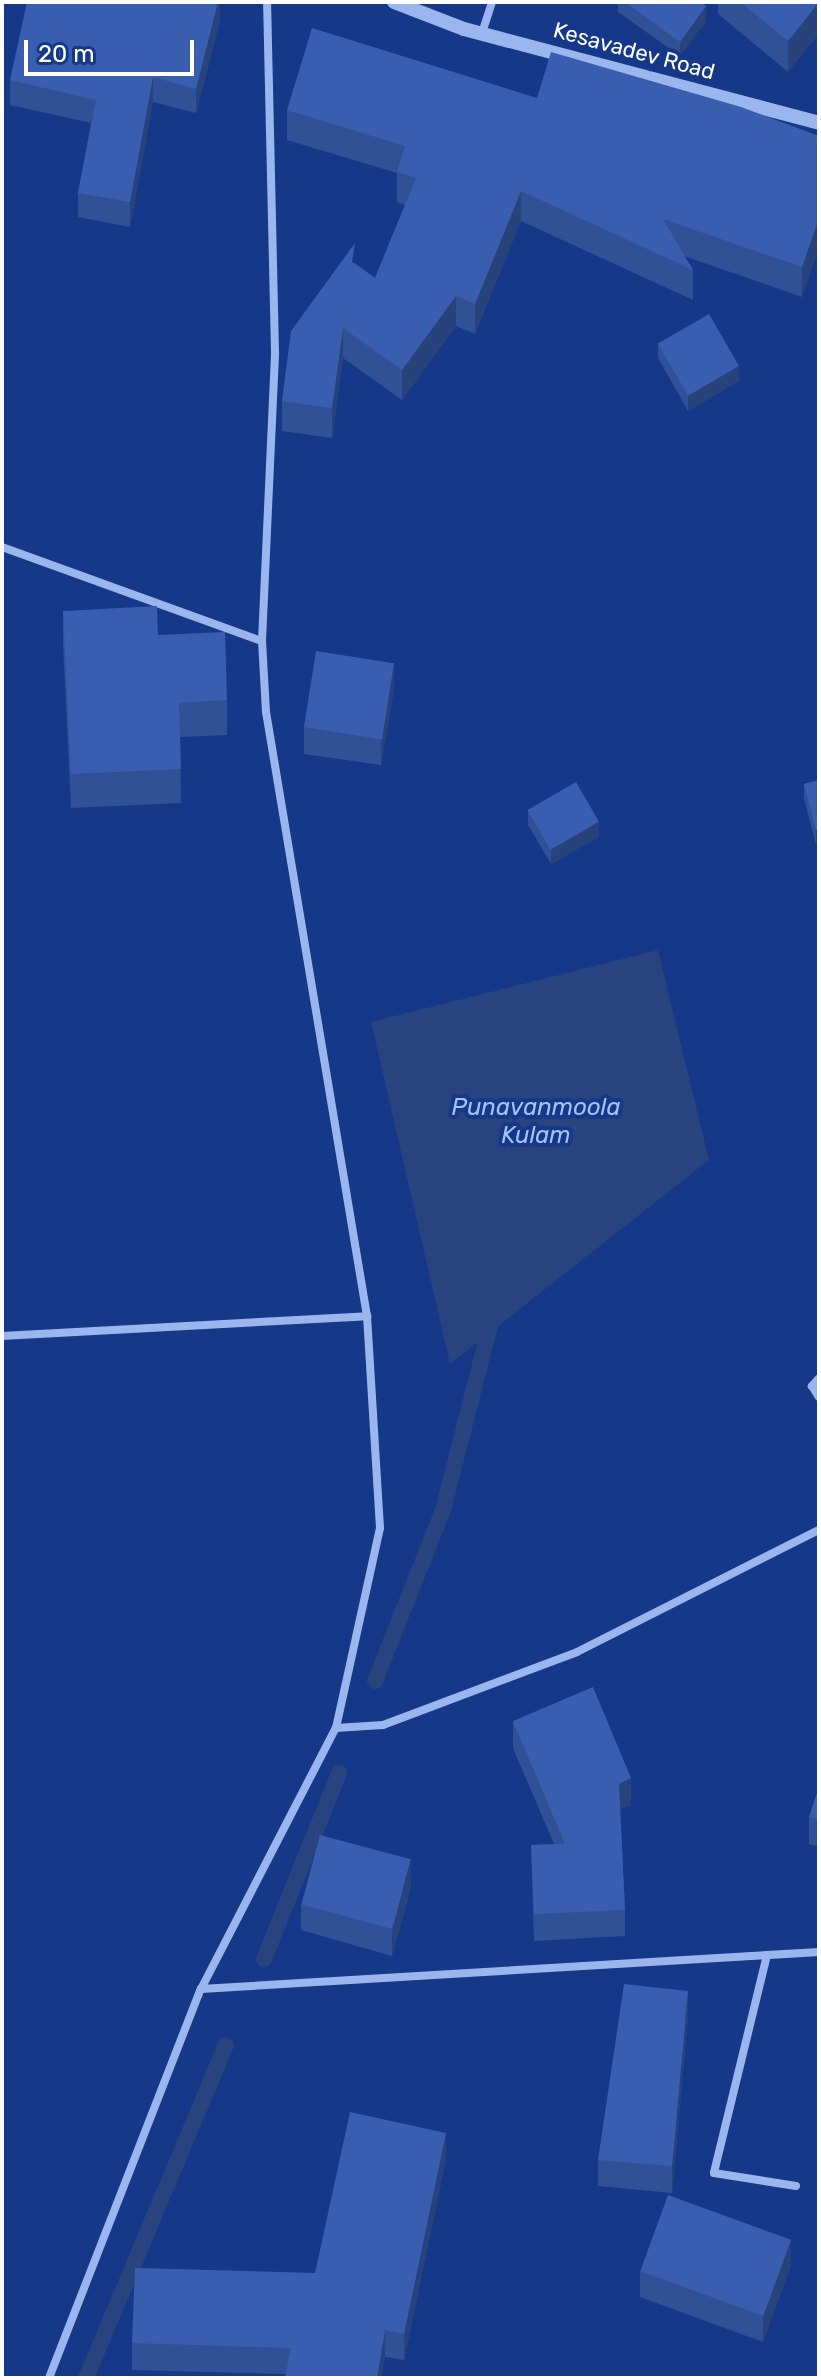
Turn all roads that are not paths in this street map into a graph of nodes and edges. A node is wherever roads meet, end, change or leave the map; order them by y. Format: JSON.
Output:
{"nodes":[{"id":1,"x":267,"y":2,"type":"edge"},
{"id":2,"x":394,"y":2,"type":"edge"},
{"id":3,"x":492,"y":2,"type":"edge"},
{"id":4,"x":482,"y":33,"type":"junction"},
{"id":5,"x":819,"y":123,"type":"edge"},
{"id":6,"x":2,"y":547,"type":"edge"},
{"id":7,"x":262,"y":641,"type":"junction"},
{"id":8,"x":367,"y":1316,"type":"junction"},
{"id":9,"x":2,"y":1336,"type":"edge"},
{"id":10,"x":819,"y":1378,"type":"edge"},
{"id":11,"x":819,"y":1397,"type":"edge"},
{"id":12,"x":819,"y":1530,"type":"edge"},
{"id":13,"x":336,"y":1728,"type":"junction"},
{"id":14,"x":819,"y":1952,"type":"edge"},
{"id":15,"x":767,"y":1955,"type":"junction"},
{"id":16,"x":201,"y":1989,"type":"junction"},
{"id":17,"x":796,"y":2186,"type":"dead end"},
{"id":18,"x":49,"y":2378,"type":"edge"}],
"edges":[{"from":1,"to":7,"type":"street"},
{"from":2,"to":4,"type":"street","name":"Kesavadev Road"},
{"from":3,"to":4,"type":"street"},
{"from":4,"to":5,"type":"street","name":"Kesavadev Road"},
{"from":6,"to":7,"type":"street"},
{"from":7,"to":8,"type":"street"},
{"from":8,"to":9,"type":"street"},
{"from":8,"to":13,"type":"street"},
{"from":10,"to":11,"type":"street"},
{"from":12,"to":13,"type":"street"},
{"from":13,"to":16,"type":"street"},
{"from":14,"to":15,"type":"street"},
{"from":15,"to":16,"type":"street"},
{"from":15,"to":17,"type":"street"},
{"from":16,"to":18,"type":"street"}]}
